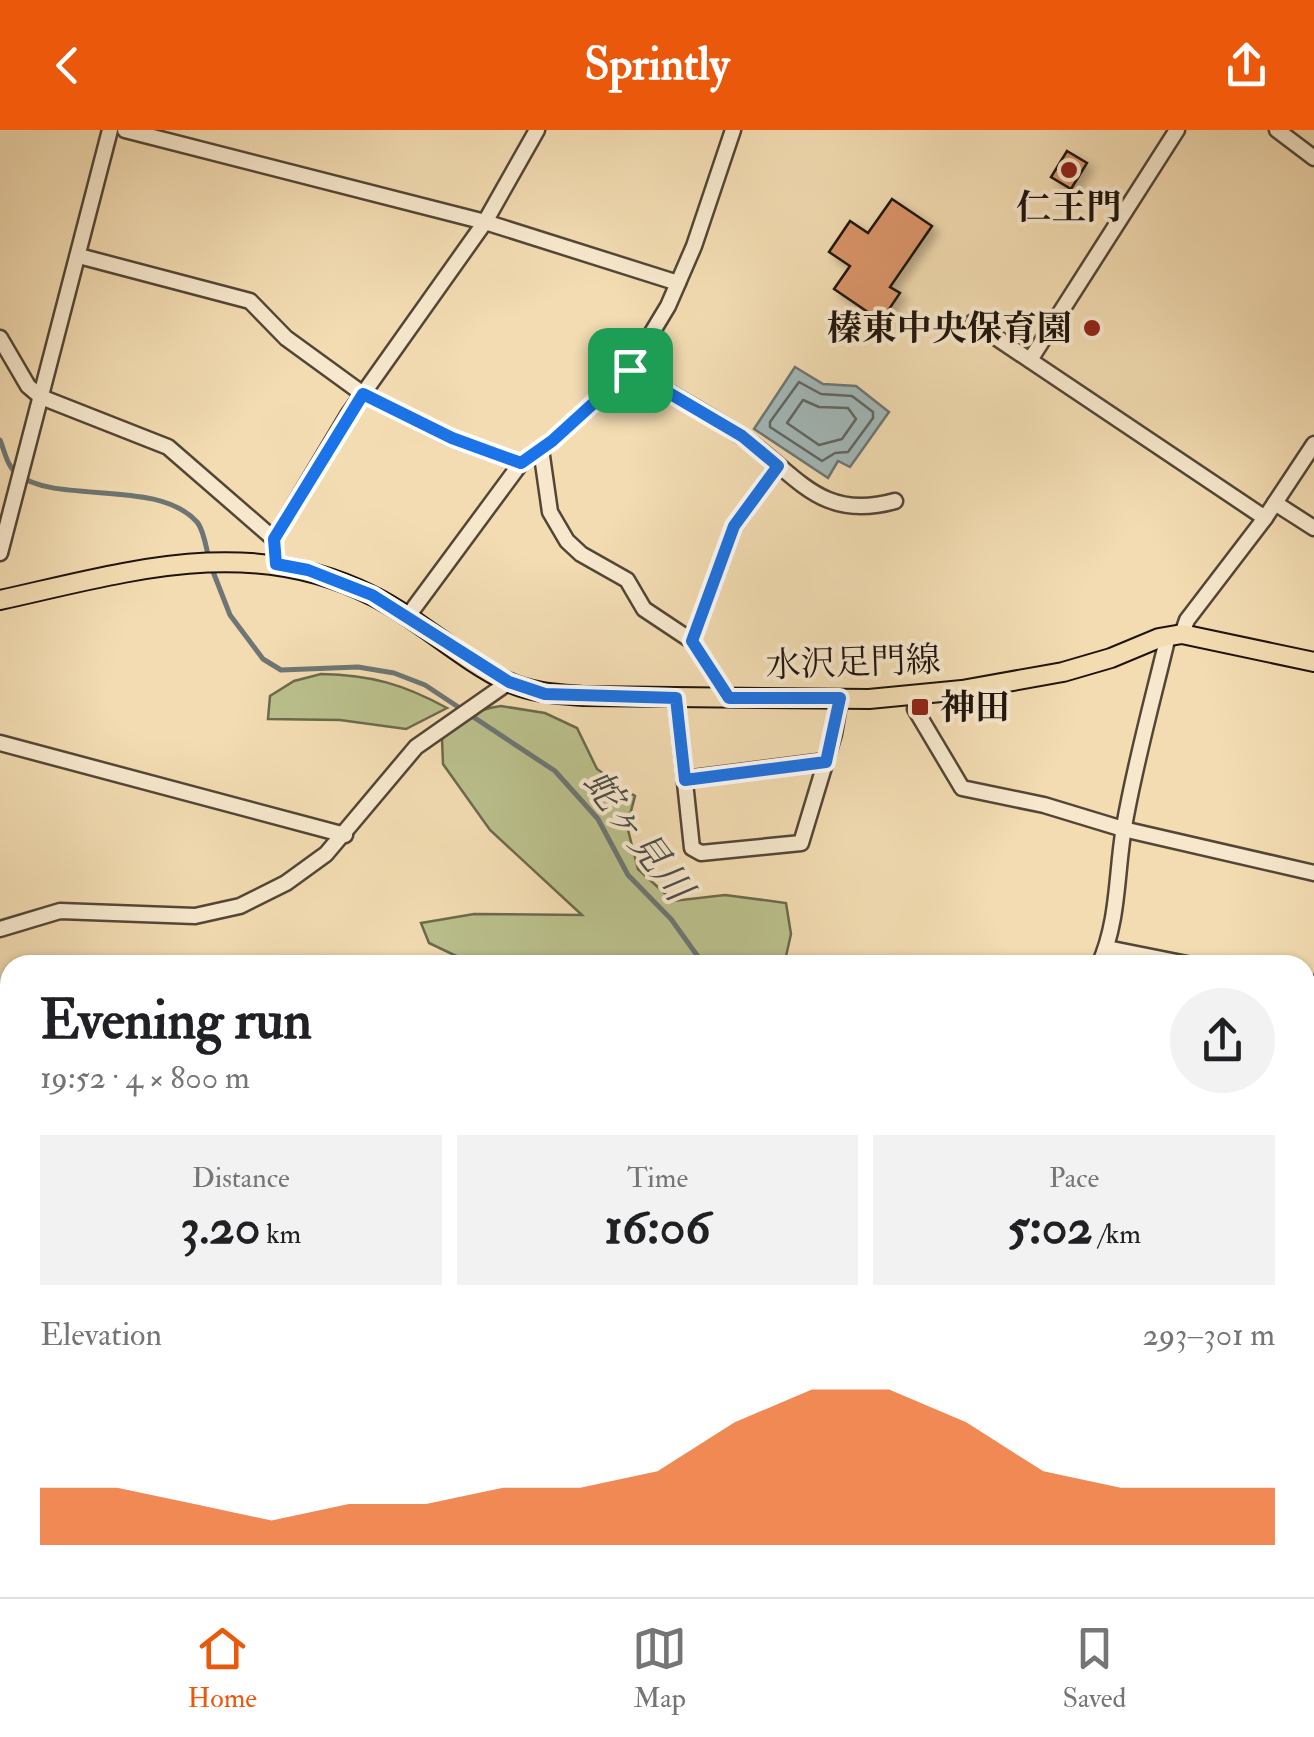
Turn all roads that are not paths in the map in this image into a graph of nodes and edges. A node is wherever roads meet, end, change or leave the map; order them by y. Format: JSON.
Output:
{"nodes":[{"id":1,"x":110,"y":130,"type":"edge"},
{"id":2,"x":125,"y":130,"type":"edge"},
{"id":3,"x":537,"y":130,"type":"edge"},
{"id":4,"x":733,"y":130,"type":"edge"},
{"id":5,"x":1177,"y":130,"type":"edge"},
{"id":6,"x":1277,"y":130,"type":"edge"},
{"id":7,"x":1314,"y":158,"type":"edge"},
{"id":8,"x":485,"y":222,"type":"junction"},
{"id":9,"x":79,"y":256,"type":"junction"},
{"id":10,"x":678,"y":283,"type":"junction"},
{"id":11,"x":972,"y":322,"type":"dead end"},
{"id":12,"x":0,"y":338,"type":"edge"},
{"id":13,"x":1030,"y":360,"type":"junction"},
{"id":14,"x":630,"y":370,"type":"junction"},
{"id":15,"x":363,"y":394,"type":"junction"},
{"id":16,"x":41,"y":396,"type":"junction"},
{"id":17,"x":1314,"y":444,"type":"edge"},
{"id":18,"x":541,"y":449,"type":"junction"},
{"id":19,"x":521,"y":463,"type":"junction"},
{"id":20,"x":778,"y":466,"type":"junction"},
{"id":21,"x":895,"y":501,"type":"dead end"},
{"id":22,"x":1275,"y":503,"type":"junction"},
{"id":23,"x":1265,"y":518,"type":"junction"},
{"id":24,"x":1314,"y":528,"type":"edge"},
{"id":25,"x":274,"y":539,"type":"junction"},
{"id":26,"x":0,"y":553,"type":"edge"},
{"id":27,"x":276,"y":564,"type":"junction"},
{"id":28,"x":0,"y":600,"type":"edge"},
{"id":29,"x":408,"y":616,"type":"junction"},
{"id":30,"x":1175,"y":635,"type":"junction"},
{"id":31,"x":692,"y":641,"type":"junction"},
{"id":32,"x":1314,"y":662,"type":"edge"},
{"id":33,"x":509,"y":682,"type":"junction"},
{"id":34,"x":676,"y":698,"type":"junction"},
{"id":35,"x":729,"y":698,"type":"junction"},
{"id":36,"x":840,"y":698,"type":"junction"},
{"id":37,"x":915,"y":709,"type":"dead end"},
{"id":38,"x":0,"y":743,"type":"edge"},
{"id":39,"x":826,"y":762,"type":"junction"},
{"id":40,"x":685,"y":780,"type":"junction"},
{"id":41,"x":1124,"y":829,"type":"junction"},
{"id":42,"x":345,"y":835,"type":"junction"},
{"id":43,"x":1314,"y":874,"type":"edge"},
{"id":44,"x":0,"y":930,"type":"edge"},
{"id":45,"x":1107,"y":948,"type":"junction"},
{"id":46,"x":1104,"y":955,"type":"edge"},
{"id":47,"x":1142,"y":955,"type":"edge"}],
"edges":[{"from":1,"to":9,"type":"street"},
{"from":2,"to":8,"type":"street"},
{"from":3,"to":8,"type":"street"},
{"from":4,"to":10,"type":"street"},
{"from":5,"to":13,"type":"street"},
{"from":6,"to":7,"type":"street"},
{"from":8,"to":10,"type":"street"},
{"from":8,"to":15,"type":"street"},
{"from":9,"to":15,"type":"street"},
{"from":9,"to":16,"type":"street"},
{"from":10,"to":14,"type":"street"},
{"from":11,"to":13,"type":"street"},
{"from":12,"to":16,"type":"street"},
{"from":13,"to":23,"type":"street"},
{"from":14,"to":18,"type":"street"},
{"from":14,"to":20,"type":"street"},
{"from":15,"to":19,"type":"street"},
{"from":15,"to":25,"type":"street"},
{"from":16,"to":25,"type":"street"},
{"from":16,"to":26,"type":"street"},
{"from":17,"to":22,"type":"street"},
{"from":18,"to":19,"type":"street"},
{"from":18,"to":31,"type":"street"},
{"from":19,"to":29,"type":"street"},
{"from":20,"to":21,"type":"street"},
{"from":20,"to":31,"type":"street"},
{"from":22,"to":23,"type":"street"},
{"from":22,"to":24,"type":"street"},
{"from":23,"to":30,"type":"street"},
{"from":25,"to":27,"type":"street"},
{"from":27,"to":28,"type":"main road","name":"水沢足門線"},
{"from":27,"to":29,"type":"main road","name":"水沢足門線"},
{"from":29,"to":33,"type":"main road","name":"水沢足門線"},
{"from":30,"to":32,"type":"main road"},
{"from":30,"to":36,"type":"main road","name":"水沢足門線"},
{"from":30,"to":41,"type":"street"},
{"from":31,"to":35,"type":"street"},
{"from":33,"to":34,"type":"main road","name":"水沢足門線"},
{"from":33,"to":42,"type":"street"},
{"from":34,"to":35,"type":"main road","name":"水沢足門線"},
{"from":34,"to":40,"type":"street"},
{"from":35,"to":36,"type":"main road","name":"水沢足門線"},
{"from":36,"to":39,"type":"street"},
{"from":37,"to":41,"type":"street"},
{"from":38,"to":42,"type":"street"},
{"from":39,"to":40,"type":"street"},
{"from":39,"to":40,"type":"street"},
{"from":41,"to":43,"type":"street"},
{"from":41,"to":45,"type":"street"},
{"from":42,"to":44,"type":"street"},
{"from":45,"to":46,"type":"street"},
{"from":45,"to":47,"type":"street"}]}
